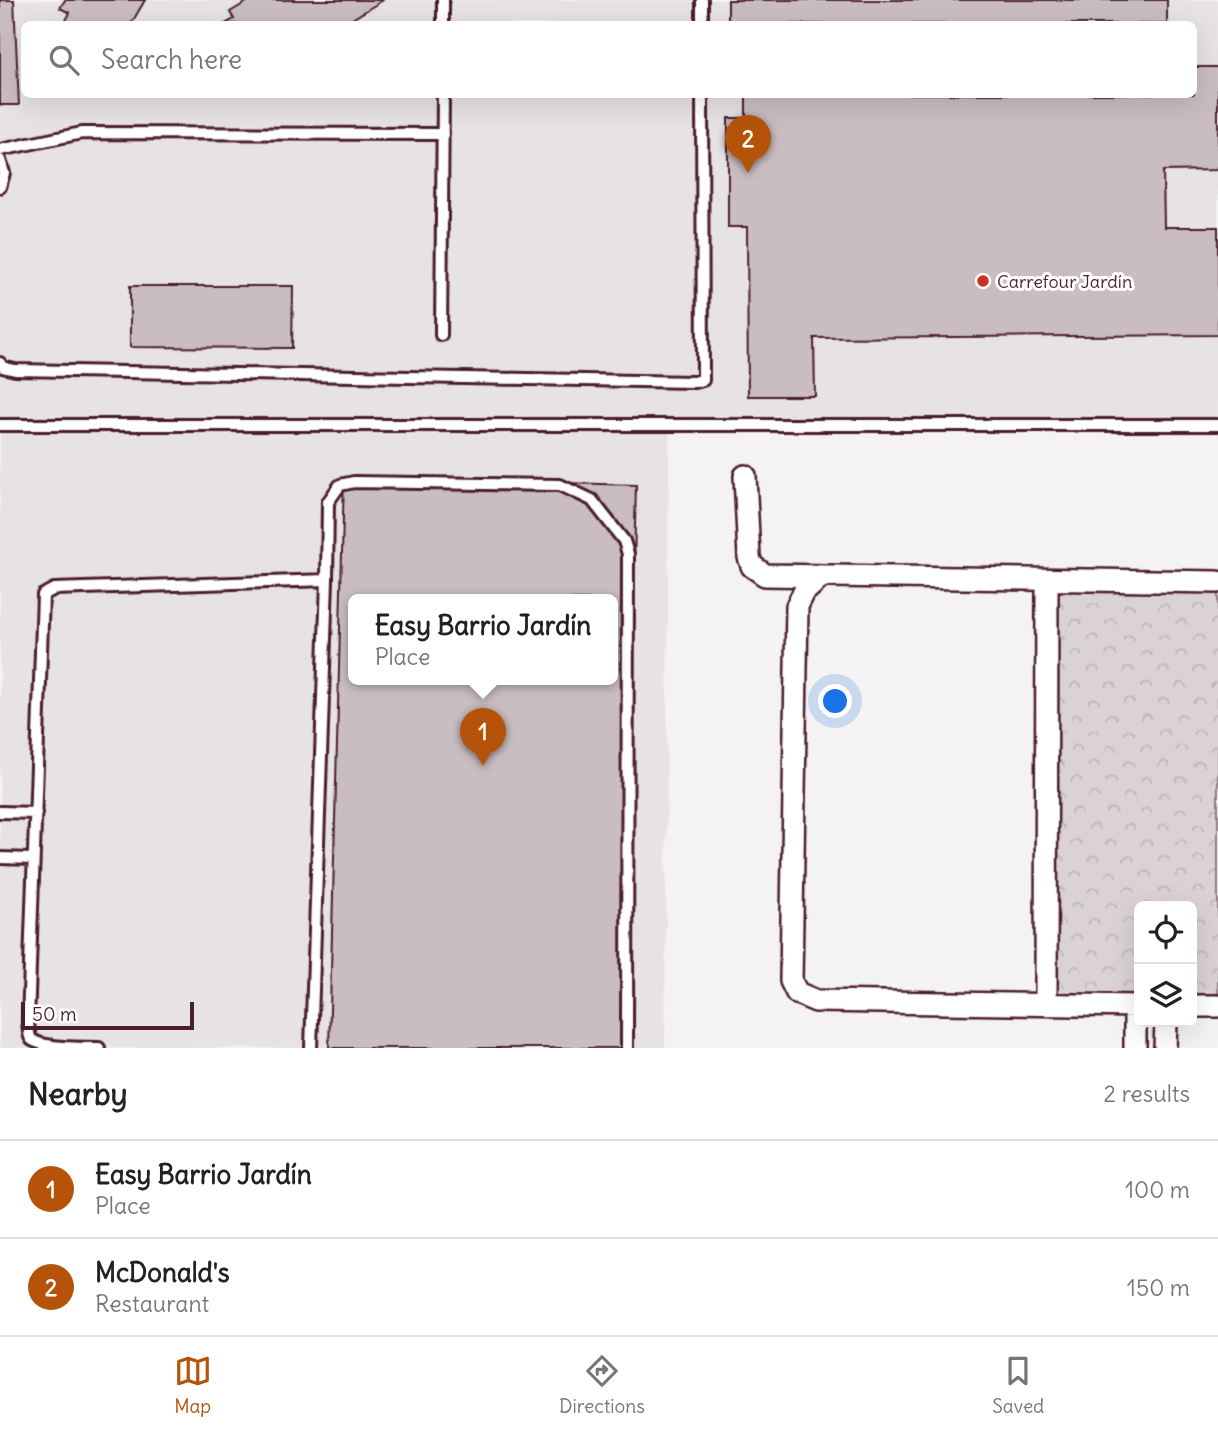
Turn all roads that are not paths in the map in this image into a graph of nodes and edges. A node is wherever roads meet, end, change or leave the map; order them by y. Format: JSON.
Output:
{"nodes":[{"id":1,"x":443,"y":0,"type":"edge"},
{"id":2,"x":702,"y":0,"type":"edge"},
{"id":3,"x":443,"y":21,"type":"edge"},
{"id":4,"x":702,"y":21,"type":"edge"},
{"id":5,"x":443,"y":98,"type":"edge"},
{"id":6,"x":702,"y":98,"type":"edge"},
{"id":7,"x":443,"y":134,"type":"junction"},
{"id":8,"x":0,"y":150,"type":"edge"},
{"id":9,"x":0,"y":160,"type":"edge"},
{"id":10,"x":0,"y":187,"type":"edge"},
{"id":11,"x":441,"y":335,"type":"dead end"},
{"id":12,"x":0,"y":363,"type":"edge"},
{"id":13,"x":0,"y":425,"type":"edge"},
{"id":14,"x":1218,"y":425,"type":"edge"},
{"id":15,"x":745,"y":476,"type":"dead end"},
{"id":16,"x":821,"y":577,"type":"junction"},
{"id":17,"x":327,"y":580,"type":"junction"},
{"id":18,"x":1047,"y":580,"type":"junction"},
{"id":19,"x":1218,"y":582,"type":"edge"},
{"id":20,"x":0,"y":812,"type":"edge"},
{"id":21,"x":36,"y":813,"type":"junction"},
{"id":22,"x":0,"y":858,"type":"edge"},
{"id":23,"x":33,"y":859,"type":"junction"},
{"id":24,"x":1046,"y":1004,"type":"junction"},
{"id":25,"x":1134,"y":1006,"type":"edge"},
{"id":26,"x":1197,"y":1006,"type":"edge"},
{"id":27,"x":1218,"y":1006,"type":"edge"},
{"id":28,"x":1136,"y":1027,"type":"edge"},
{"id":29,"x":1166,"y":1027,"type":"edge"},
{"id":30,"x":99,"y":1048,"type":"edge"},
{"id":31,"x":310,"y":1048,"type":"edge"},
{"id":32,"x":627,"y":1048,"type":"edge"},
{"id":33,"x":1135,"y":1048,"type":"edge"},
{"id":34,"x":1165,"y":1048,"type":"edge"}],
"edges":[{"from":1,"to":3,"type":"lane"},
{"from":2,"to":4,"type":"lane"},
{"from":5,"to":7,"type":"lane"},
{"from":6,"to":12,"type":"lane"},
{"from":7,"to":8,"type":"lane"},
{"from":7,"to":11,"type":"lane"},
{"from":9,"to":10,"type":"lane"},
{"from":13,"to":14,"type":"lane"},
{"from":15,"to":16,"type":"street"},
{"from":16,"to":18,"type":"street"},
{"from":16,"to":24,"type":"street"},
{"from":17,"to":21,"type":"lane"},
{"from":17,"to":31,"type":"lane"},
{"from":17,"to":32,"type":"lane"},
{"from":18,"to":19,"type":"street"},
{"from":18,"to":24,"type":"street"},
{"from":20,"to":21,"type":"lane"},
{"from":21,"to":23,"type":"lane"},
{"from":22,"to":23,"type":"lane"},
{"from":23,"to":30,"type":"lane"},
{"from":24,"to":25,"type":"street"},
{"from":26,"to":27,"type":"street"},
{"from":28,"to":33,"type":"street"},
{"from":29,"to":34,"type":"street"}]}
